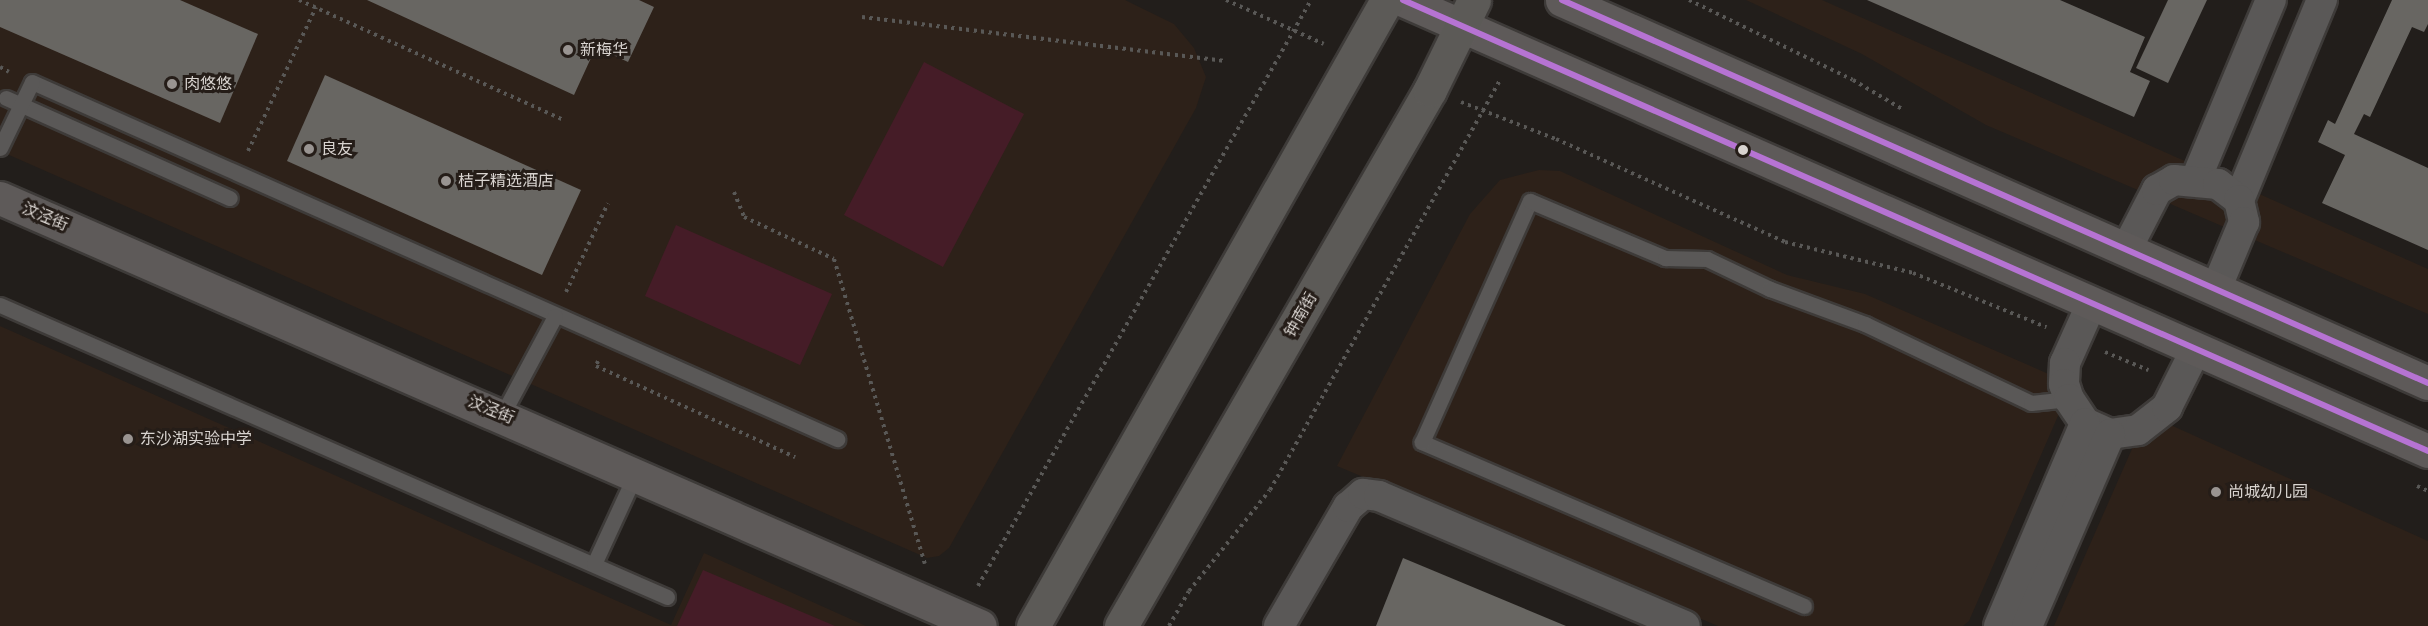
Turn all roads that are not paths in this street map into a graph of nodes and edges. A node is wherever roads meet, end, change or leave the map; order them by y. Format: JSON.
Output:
{"nodes":[{"id":1,"x":1387,"y":0,"type":"edge"},
{"id":2,"x":1402,"y":0,"type":"edge"},
{"id":3,"x":1562,"y":0,"type":"edge"},
{"id":4,"x":2271,"y":0,"type":"edge"},
{"id":5,"x":2322,"y":0,"type":"edge"},
{"id":6,"x":1468,"y":12,"type":"edge"},
{"id":7,"x":32,"y":82,"type":"junction"},
{"id":8,"x":2237,"y":83,"type":"junction"},
{"id":9,"x":2281,"y":100,"type":"junction"},
{"id":10,"x":3,"y":103,"type":"edge"},
{"id":11,"x":21,"y":105,"type":"junction"},
{"id":12,"x":0,"y":148,"type":"edge"},
{"id":13,"x":2196,"y":179,"type":"junction"},
{"id":14,"x":0,"y":198,"type":"edge"},
{"id":15,"x":230,"y":198,"type":"dead end"},
{"id":16,"x":2239,"y":200,"type":"junction"},
{"id":17,"x":2126,"y":250,"type":"junction"},
{"id":18,"x":2216,"y":289,"type":"junction"},
{"id":19,"x":0,"y":305,"type":"edge"},
{"id":20,"x":2091,"y":305,"type":"junction"},
{"id":21,"x":555,"y":316,"type":"junction"},
{"id":22,"x":2196,"y":348,"type":"junction"},
{"id":23,"x":2428,"y":383,"type":"edge"},
{"id":24,"x":502,"y":415,"type":"junction"},
{"id":25,"x":2088,"y":419,"type":"junction"},
{"id":26,"x":837,"y":439,"type":"dead end"},
{"id":27,"x":2428,"y":451,"type":"edge"},
{"id":28,"x":636,"y":473,"type":"junction"},
{"id":29,"x":594,"y":564,"type":"junction"},
{"id":30,"x":667,"y":597,"type":"dead end"},
{"id":31,"x":1804,"y":606,"type":"dead end"},
{"id":32,"x":970,"y":621,"type":"edge"},
{"id":33,"x":1033,"y":626,"type":"edge"},
{"id":34,"x":1121,"y":626,"type":"edge"},
{"id":35,"x":1279,"y":626,"type":"edge"},
{"id":36,"x":1685,"y":626,"type":"edge"},
{"id":37,"x":1999,"y":626,"type":"edge"},
{"id":38,"x":2027,"y":626,"type":"edge"}],
"edges":[{"from":1,"to":33,"type":"main road"},
{"from":2,"to":6,"type":"main road"},
{"from":3,"to":17,"type":"main road"},
{"from":4,"to":8,"type":"street"},
{"from":5,"to":9,"type":"street"},
{"from":6,"to":20,"type":"main road"},
{"from":6,"to":34,"type":"main road","name":"钟南街"},
{"from":7,"to":10,"type":"lane"},
{"from":7,"to":11,"type":"lane"},
{"from":7,"to":21,"type":"lane"},
{"from":8,"to":9,"type":"street"},
{"from":8,"to":13,"type":"street"},
{"from":9,"to":16,"type":"street"},
{"from":10,"to":11,"type":"lane"},
{"from":11,"to":12,"type":"lane"},
{"from":11,"to":15,"type":"lane"},
{"from":13,"to":16,"type":"street"},
{"from":13,"to":17,"type":"street"},
{"from":14,"to":24,"type":"main road","name":"汶泾街"},
{"from":16,"to":18,"type":"street"},
{"from":17,"to":18,"type":"main road"},
{"from":18,"to":23,"type":"main road"},
{"from":19,"to":29,"type":"lane"},
{"from":20,"to":22,"type":"main road"},
{"from":20,"to":25,"type":"street"},
{"from":21,"to":24,"type":"lane"},
{"from":21,"to":26,"type":"lane"},
{"from":22,"to":25,"type":"street"},
{"from":22,"to":27,"type":"main road"},
{"from":24,"to":28,"type":"main road","name":"汶泾街"},
{"from":25,"to":31,"type":"lane"},
{"from":25,"to":37,"type":"street"},
{"from":25,"to":38,"type":"street"},
{"from":28,"to":29,"type":"lane"},
{"from":28,"to":32,"type":"main road","name":"汶泾街"},
{"from":29,"to":30,"type":"lane"},
{"from":35,"to":36,"type":"street"}]}
